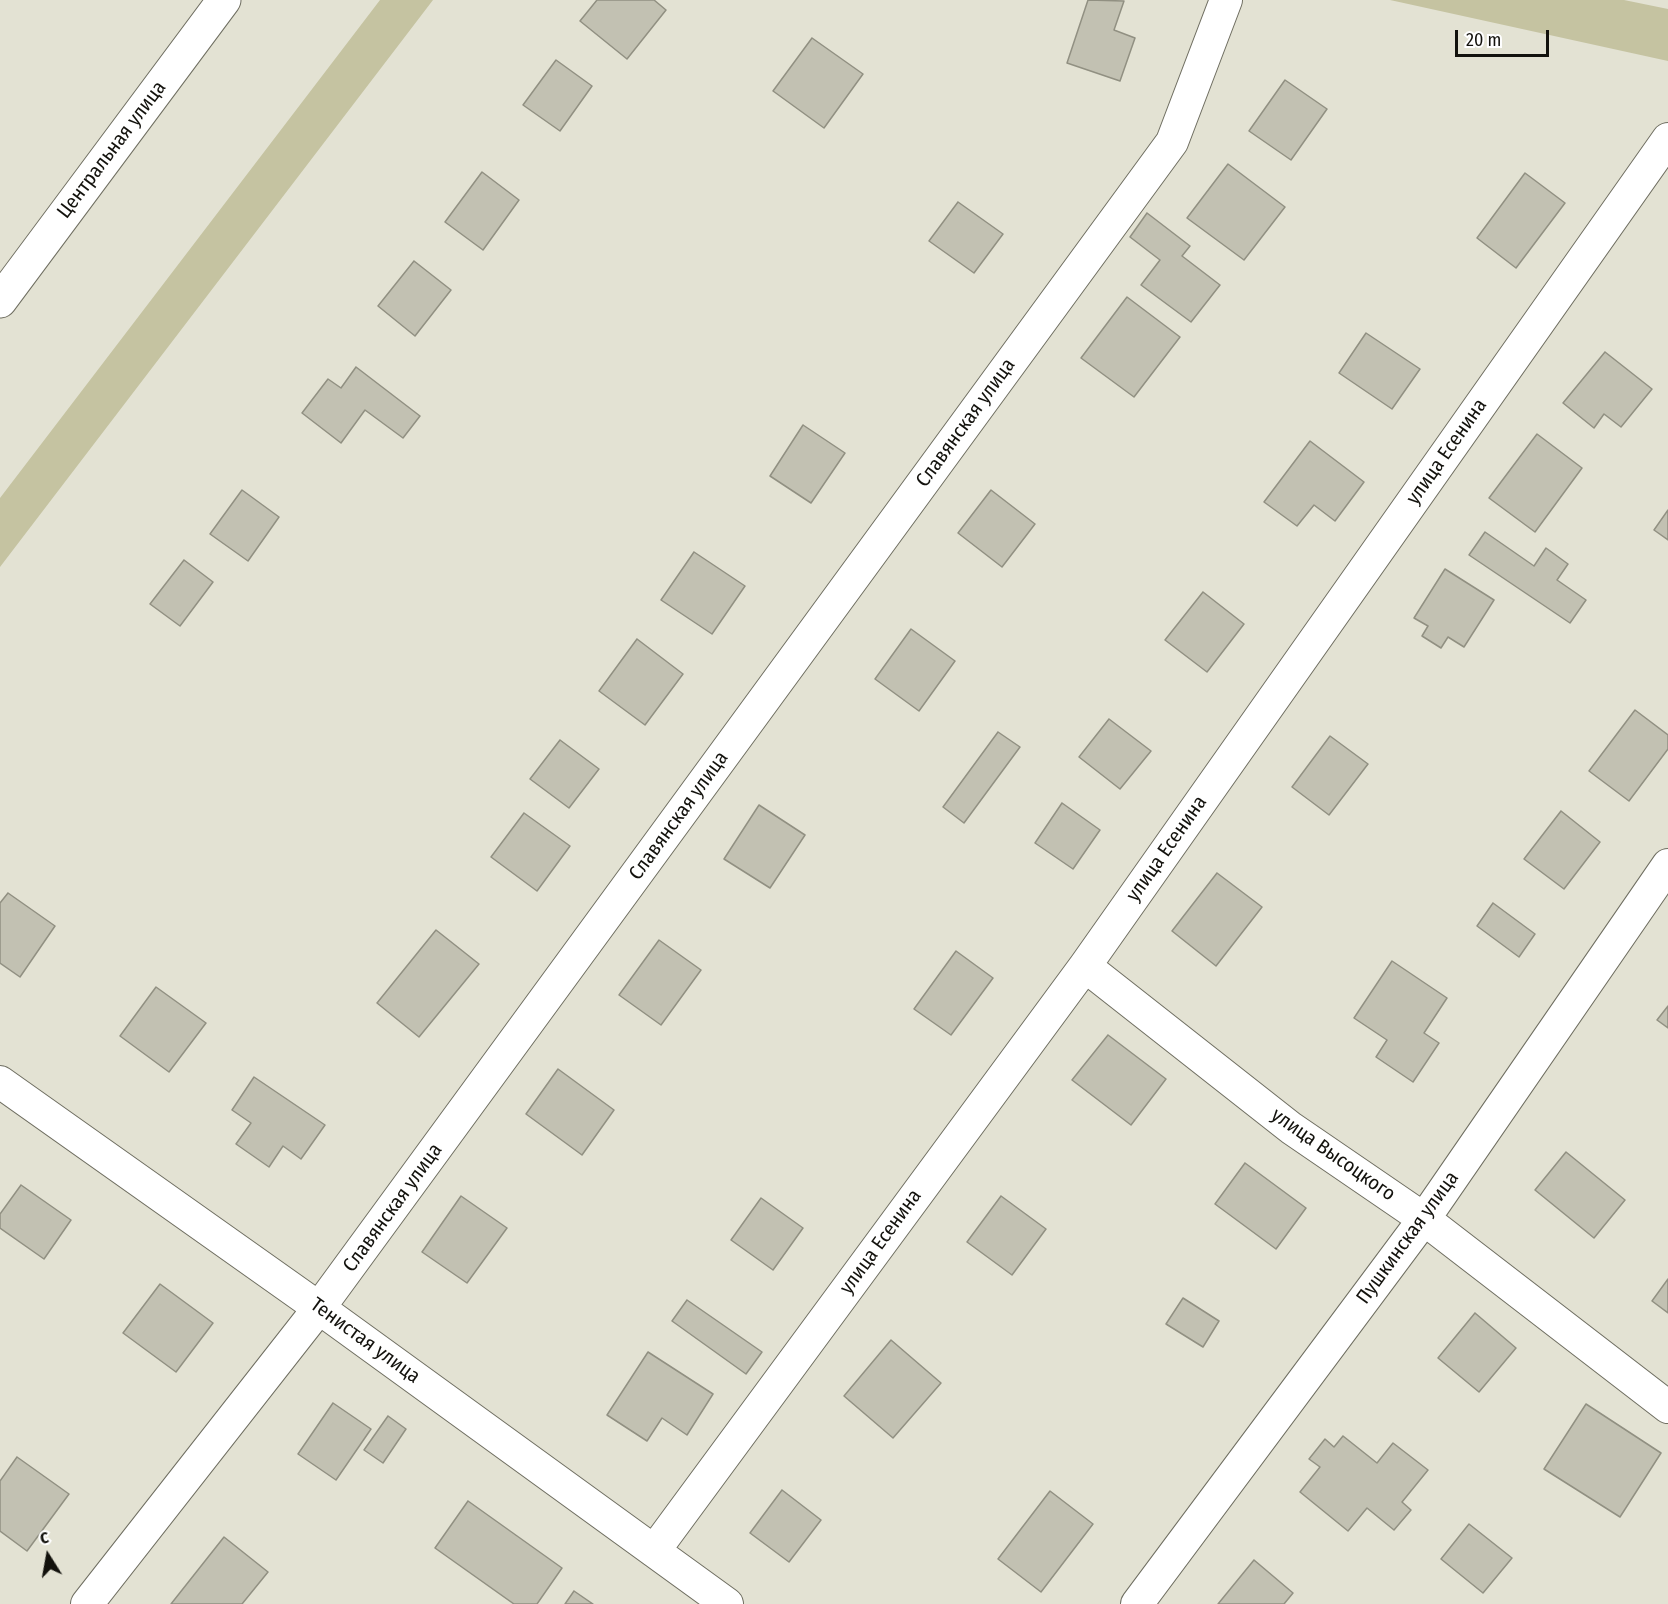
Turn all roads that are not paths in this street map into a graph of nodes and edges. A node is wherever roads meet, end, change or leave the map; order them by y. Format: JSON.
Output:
{"nodes":[{"id":1,"x":224,"y":0,"type":"edge"},
{"id":2,"x":1226,"y":0,"type":"edge"},
{"id":3,"x":1668,"y":139,"type":"edge"},
{"id":4,"x":0,"y":301,"type":"edge"},
{"id":5,"x":1668,"y":865,"type":"edge"},
{"id":6,"x":1085,"y":966,"type":"junction"},
{"id":7,"x":0,"y":1082,"type":"edge"},
{"id":8,"x":1424,"y":1219,"type":"junction"},
{"id":9,"x":319,"y":1308,"type":"junction"},
{"id":10,"x":1668,"y":1407,"type":"edge"},
{"id":11,"x":654,"y":1551,"type":"junction"},
{"id":12,"x":87,"y":1604,"type":"edge"},
{"id":13,"x":727,"y":1604,"type":"edge"},
{"id":14,"x":1137,"y":1604,"type":"edge"}],
"edges":[{"from":1,"to":4,"type":"main road","name":"Центральная улица"},
{"from":2,"to":9,"type":"street","name":"Славянская улица"},
{"from":3,"to":6,"type":"street","name":"улица Есенина"},
{"from":5,"to":8,"type":"street","name":"Пушкинская улица"},
{"from":6,"to":8,"type":"street","name":"улица Высоцкого"},
{"from":6,"to":11,"type":"street","name":"улица Есенина"},
{"from":7,"to":9,"type":"street","name":"Тенистая улица"},
{"from":8,"to":10,"type":"street","name":"улица Высоцкого"},
{"from":8,"to":14,"type":"street","name":"Пушкинская улица"},
{"from":9,"to":11,"type":"street","name":"Тенистая улица"},
{"from":9,"to":12,"type":"street","name":"Славянская улица"},
{"from":11,"to":13,"type":"street","name":"Тенистая улица"}]}
